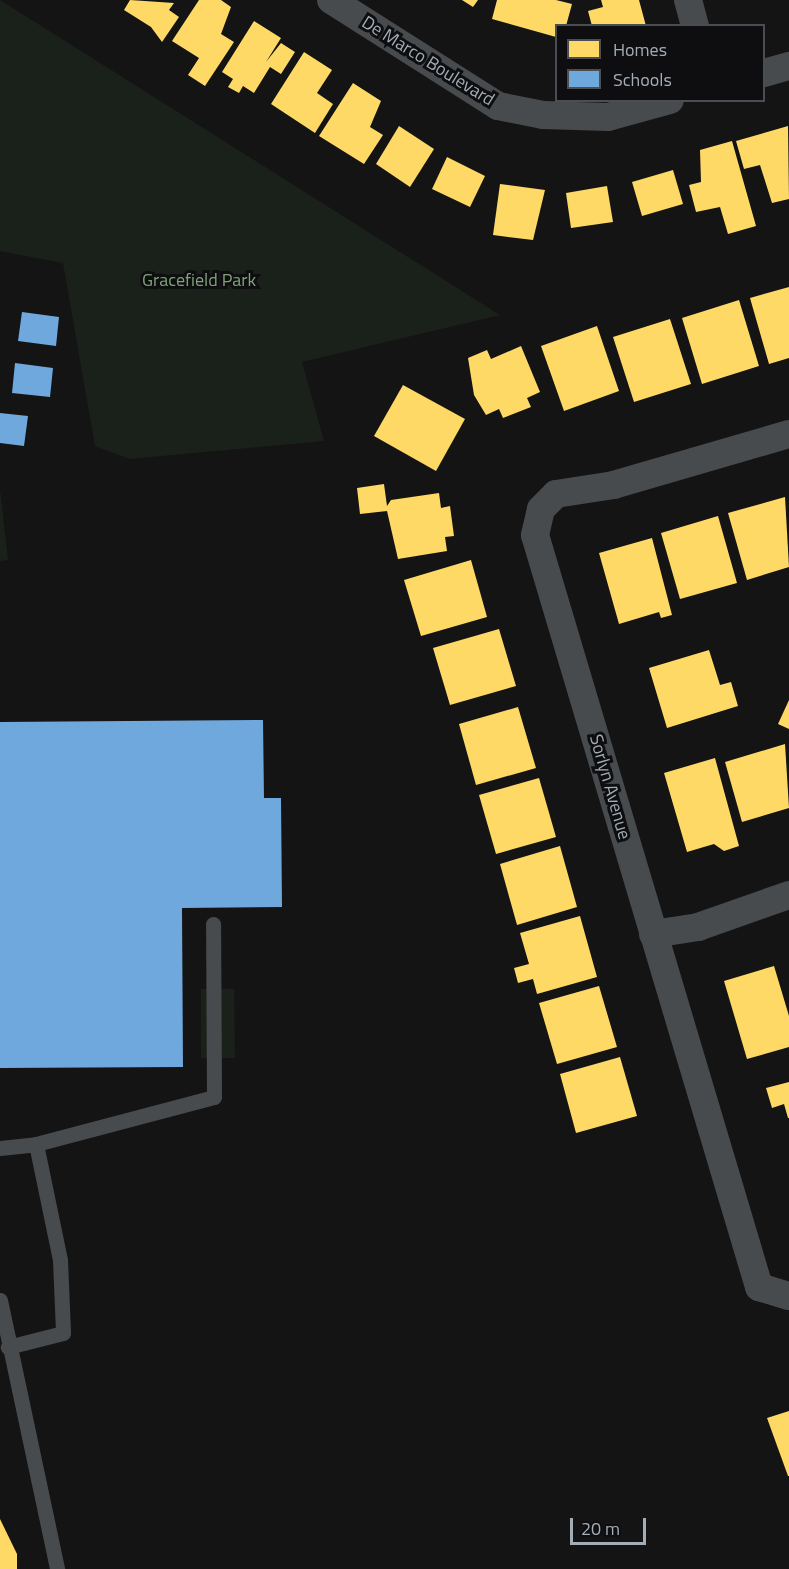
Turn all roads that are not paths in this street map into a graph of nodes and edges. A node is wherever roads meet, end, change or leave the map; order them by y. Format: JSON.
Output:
{"nodes":[{"id":1,"x":331,"y":0,"type":"edge"},
{"id":2,"x":688,"y":0,"type":"edge"},
{"id":3,"x":694,"y":24,"type":"edge"},
{"id":4,"x":789,"y":66,"type":"edge"},
{"id":5,"x":765,"y":73,"type":"edge"},
{"id":6,"x":663,"y":102,"type":"edge"},
{"id":7,"x":789,"y":434,"type":"edge"},
{"id":8,"x":789,"y":895,"type":"edge"},
{"id":9,"x":213,"y":924,"type":"dead end"},
{"id":10,"x":653,"y":934,"type":"junction"},
{"id":11,"x":36,"y":1144,"type":"junction"},
{"id":12,"x":0,"y":1148,"type":"edge"},
{"id":13,"x":789,"y":1296,"type":"edge"},
{"id":14,"x":0,"y":1300,"type":"edge"},
{"id":15,"x":8,"y":1347,"type":"junction"},
{"id":16,"x":57,"y":1569,"type":"edge"}],
"edges":[{"from":1,"to":6,"type":"street","name":"De Marco Boulevard"},
{"from":2,"to":3,"type":"street"},
{"from":4,"to":5,"type":"street"},
{"from":7,"to":10,"type":"street","name":"Sorlyn Avenue"},
{"from":8,"to":10,"type":"street"},
{"from":9,"to":11,"type":"lane"},
{"from":10,"to":13,"type":"street","name":"Sorlyn Avenue"},
{"from":11,"to":12,"type":"lane"},
{"from":11,"to":15,"type":"lane"},
{"from":14,"to":15,"type":"lane"},
{"from":15,"to":16,"type":"lane"}]}
